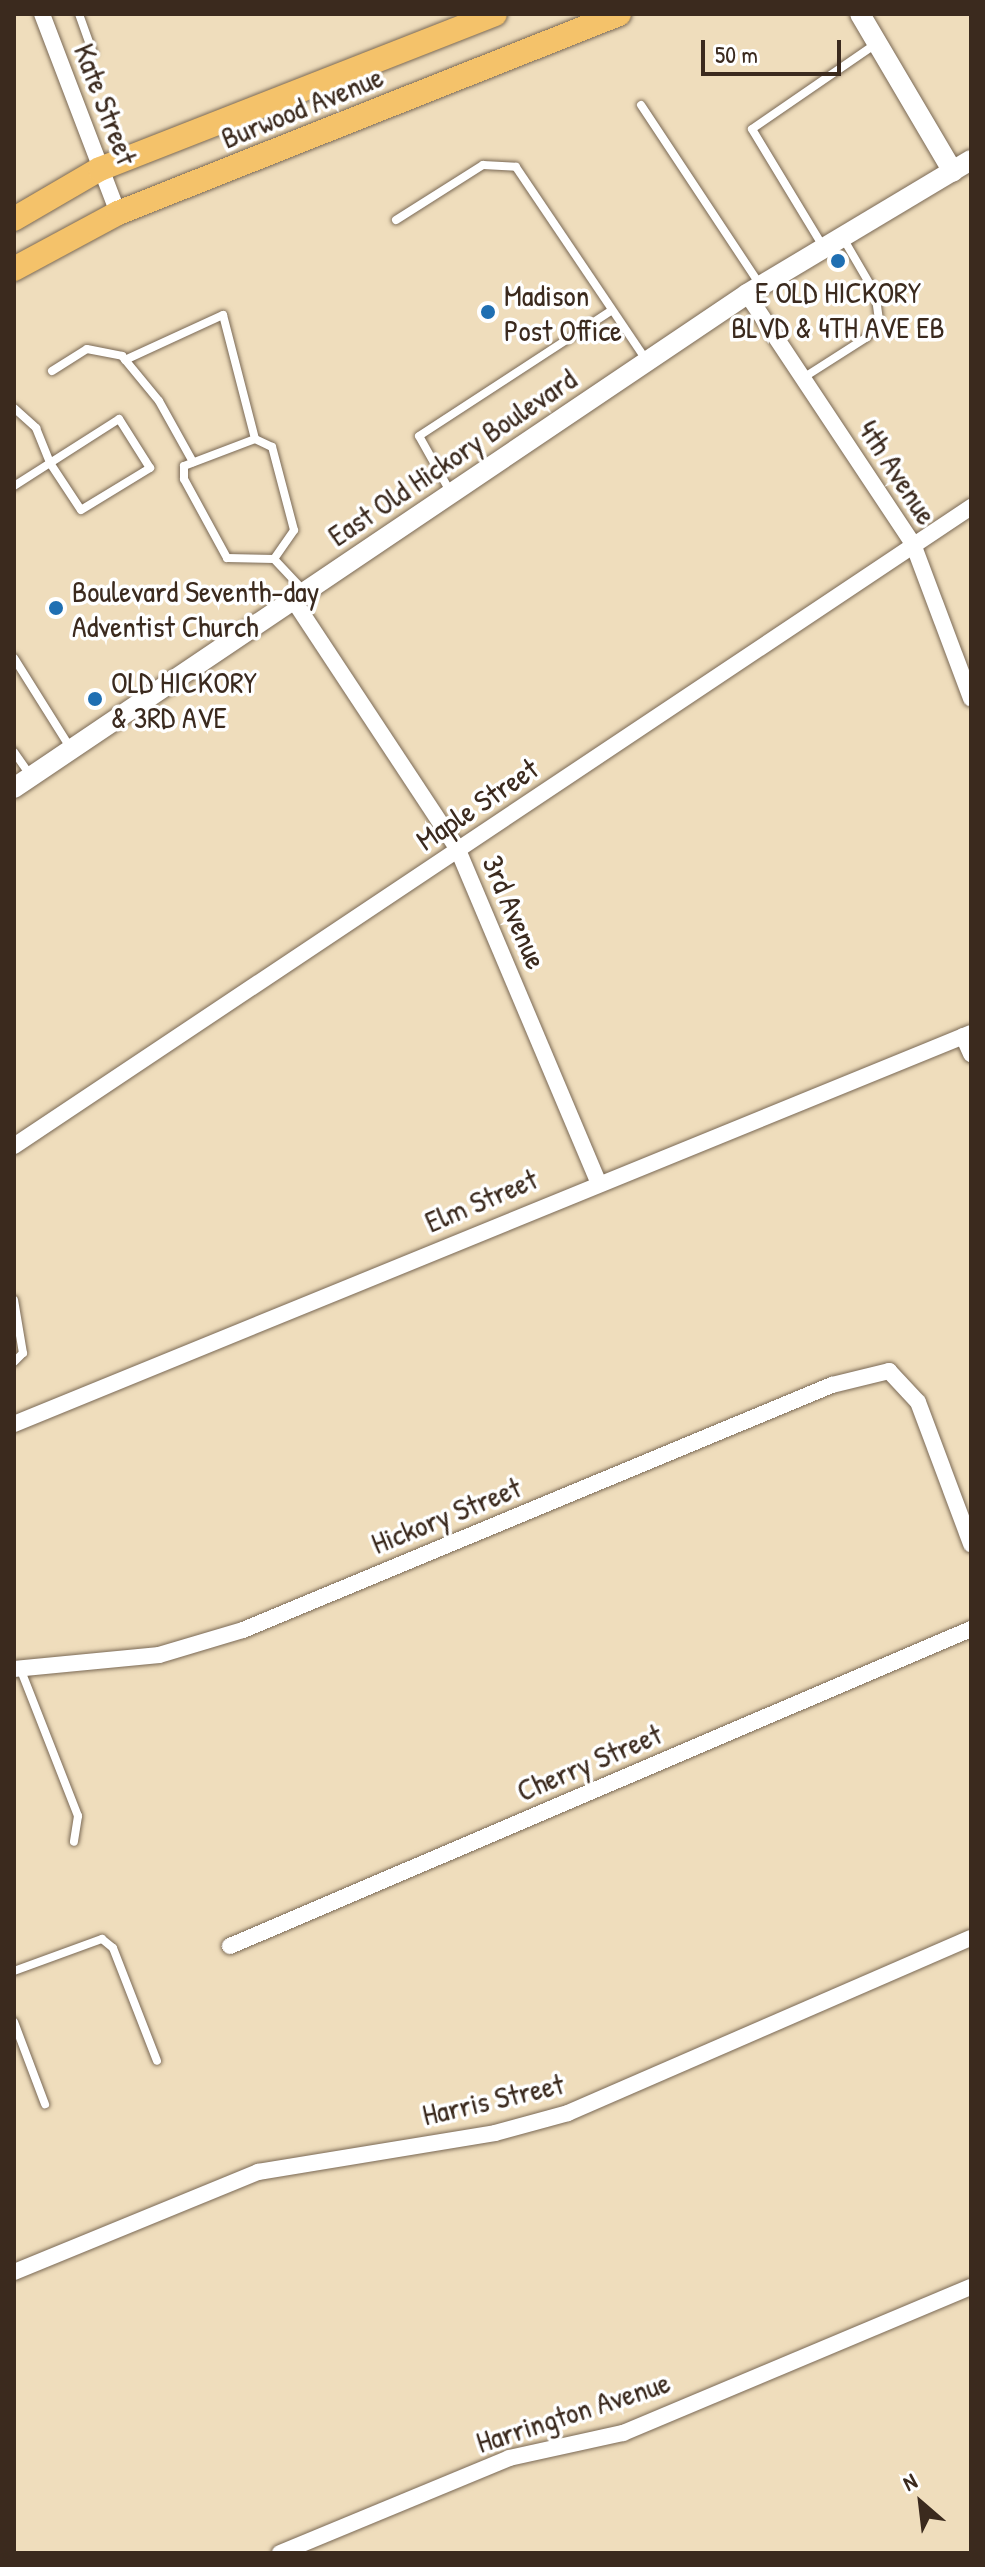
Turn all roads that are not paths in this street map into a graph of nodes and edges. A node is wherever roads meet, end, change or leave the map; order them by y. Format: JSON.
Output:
{"nodes":[{"id":1,"x":42,"y":14,"type":"edge"},
{"id":2,"x":79,"y":14,"type":"edge"},
{"id":3,"x":495,"y":14,"type":"edge"},
{"id":4,"x":619,"y":14,"type":"edge"},
{"id":5,"x":860,"y":14,"type":"edge"},
{"id":6,"x":877,"y":43,"type":"junction"},
{"id":7,"x":93,"y":53,"type":"dead end"},
{"id":8,"x":641,"y":105,"type":"dead end"},
{"id":9,"x":971,"y":160,"type":"edge"},
{"id":10,"x":100,"y":169,"type":"junction"},
{"id":11,"x":953,"y":172,"type":"junction"},
{"id":12,"x":118,"y":213,"type":"junction"},
{"id":13,"x":14,"y":219,"type":"edge"},
{"id":14,"x":396,"y":220,"type":"dead end"},
{"id":15,"x":843,"y":237,"type":"junction"},
{"id":16,"x":824,"y":248,"type":"junction"},
{"id":17,"x":14,"y":269,"type":"edge"},
{"id":18,"x":754,"y":290,"type":"junction"},
{"id":19,"x":612,"y":310,"type":"junction"},
{"id":20,"x":125,"y":360,"type":"junction"},
{"id":21,"x":647,"y":361,"type":"junction"},
{"id":22,"x":52,"y":371,"type":"dead end"},
{"id":23,"x":803,"y":378,"type":"junction"},
{"id":24,"x":14,"y":408,"type":"edge"},
{"id":25,"x":255,"y":439,"type":"junction"},
{"id":26,"x":193,"y":462,"type":"junction"},
{"id":27,"x":50,"y":463,"type":"junction"},
{"id":28,"x":14,"y":486,"type":"edge"},
{"id":29,"x":452,"y":494,"type":"junction"},
{"id":30,"x":971,"y":507,"type":"edge"},
{"id":31,"x":913,"y":544,"type":"junction"},
{"id":32,"x":274,"y":559,"type":"junction"},
{"id":33,"x":300,"y":597,"type":"junction"},
{"id":34,"x":14,"y":658,"type":"edge"},
{"id":35,"x":971,"y":698,"type":"edge"},
{"id":36,"x":71,"y":750,"type":"junction"},
{"id":37,"x":14,"y":752,"type":"edge"},
{"id":38,"x":23,"y":782,"type":"edge"},
{"id":39,"x":458,"y":850,"type":"junction"},
{"id":40,"x":967,"y":1034,"type":"edge"},
{"id":41,"x":971,"y":1054,"type":"edge"},
{"id":42,"x":14,"y":1146,"type":"edge"},
{"id":43,"x":598,"y":1181,"type":"junction"},
{"id":44,"x":14,"y":1300,"type":"edge"},
{"id":45,"x":14,"y":1362,"type":"edge"},
{"id":46,"x":14,"y":1424,"type":"edge"},
{"id":47,"x":971,"y":1544,"type":"edge"},
{"id":48,"x":971,"y":1629,"type":"edge"},
{"id":49,"x":17,"y":1668,"type":"edge"},
{"id":50,"x":74,"y":1842,"type":"dead end"},
{"id":51,"x":971,"y":1938,"type":"edge"},
{"id":52,"x":230,"y":1946,"type":"dead end"},
{"id":53,"x":14,"y":1971,"type":"edge"},
{"id":54,"x":14,"y":2022,"type":"edge"},
{"id":55,"x":157,"y":2061,"type":"dead end"},
{"id":56,"x":45,"y":2104,"type":"dead end"},
{"id":57,"x":14,"y":2272,"type":"edge"},
{"id":58,"x":971,"y":2287,"type":"edge"},
{"id":59,"x":280,"y":2553,"type":"edge"}],
"edges":[{"from":1,"to":10,"type":"street","name":"Kate Street"},
{"from":2,"to":7,"type":"lane"},
{"from":3,"to":10,"type":"main road","name":"Burwood Avenue"},
{"from":4,"to":12,"type":"main road","name":"Burwood Avenue"},
{"from":5,"to":6,"type":"street"},
{"from":6,"to":11,"type":"street"},
{"from":6,"to":16,"type":"lane"},
{"from":8,"to":18,"type":"lane"},
{"from":9,"to":11,"type":"street","name":"East Old Hickory Boulevard"},
{"from":10,"to":12,"type":"street","name":"Kate Street"},
{"from":10,"to":13,"type":"main road","name":"Burwood Avenue"},
{"from":11,"to":15,"type":"street","name":"East Old Hickory Boulevard"},
{"from":12,"to":17,"type":"main road","name":"Burwood Avenue"},
{"from":14,"to":19,"type":"lane"},
{"from":15,"to":16,"type":"street","name":"East Old Hickory Boulevard"},
{"from":15,"to":23,"type":"lane"},
{"from":16,"to":18,"type":"street","name":"East Old Hickory Boulevard"},
{"from":18,"to":21,"type":"street","name":"East Old Hickory Boulevard"},
{"from":18,"to":23,"type":"street","name":"4th Avenue"},
{"from":19,"to":21,"type":"lane"},
{"from":19,"to":29,"type":"lane"},
{"from":20,"to":22,"type":"lane"},
{"from":20,"to":25,"type":"lane"},
{"from":20,"to":26,"type":"lane"},
{"from":21,"to":29,"type":"street","name":"East Old Hickory Boulevard"},
{"from":23,"to":31,"type":"street","name":"4th Avenue"},
{"from":24,"to":27,"type":"lane"},
{"from":25,"to":26,"type":"lane"},
{"from":25,"to":32,"type":"lane"},
{"from":26,"to":32,"type":"lane"},
{"from":27,"to":27,"type":"lane"},
{"from":27,"to":28,"type":"lane"},
{"from":29,"to":33,"type":"street","name":"East Old Hickory Boulevard"},
{"from":30,"to":31,"type":"street","name":"Maple Street"},
{"from":31,"to":35,"type":"street","name":"4th Avenue"},
{"from":31,"to":39,"type":"street","name":"Maple Street"},
{"from":32,"to":33,"type":"lane"},
{"from":33,"to":36,"type":"street","name":"East Old Hickory Boulevard"},
{"from":33,"to":39,"type":"street","name":"3rd Avenue"},
{"from":34,"to":36,"type":"lane"},
{"from":36,"to":38,"type":"street","name":"East Old Hickory Boulevard"},
{"from":37,"to":38,"type":"lane"},
{"from":39,"to":42,"type":"street","name":"Maple Street"},
{"from":39,"to":43,"type":"street","name":"3rd Avenue"},
{"from":40,"to":41,"type":"street"},
{"from":40,"to":43,"type":"street","name":"Elm Street"},
{"from":43,"to":46,"type":"street","name":"Elm Street"},
{"from":44,"to":45,"type":"lane"},
{"from":47,"to":49,"type":"street","name":"Hickory Street"},
{"from":48,"to":52,"type":"street","name":"Cherry Street"},
{"from":49,"to":50,"type":"lane"},
{"from":51,"to":57,"type":"street","name":"Harris Street"},
{"from":53,"to":55,"type":"lane"},
{"from":54,"to":56,"type":"lane"},
{"from":58,"to":59,"type":"street","name":"Harrington Avenue"}]}
